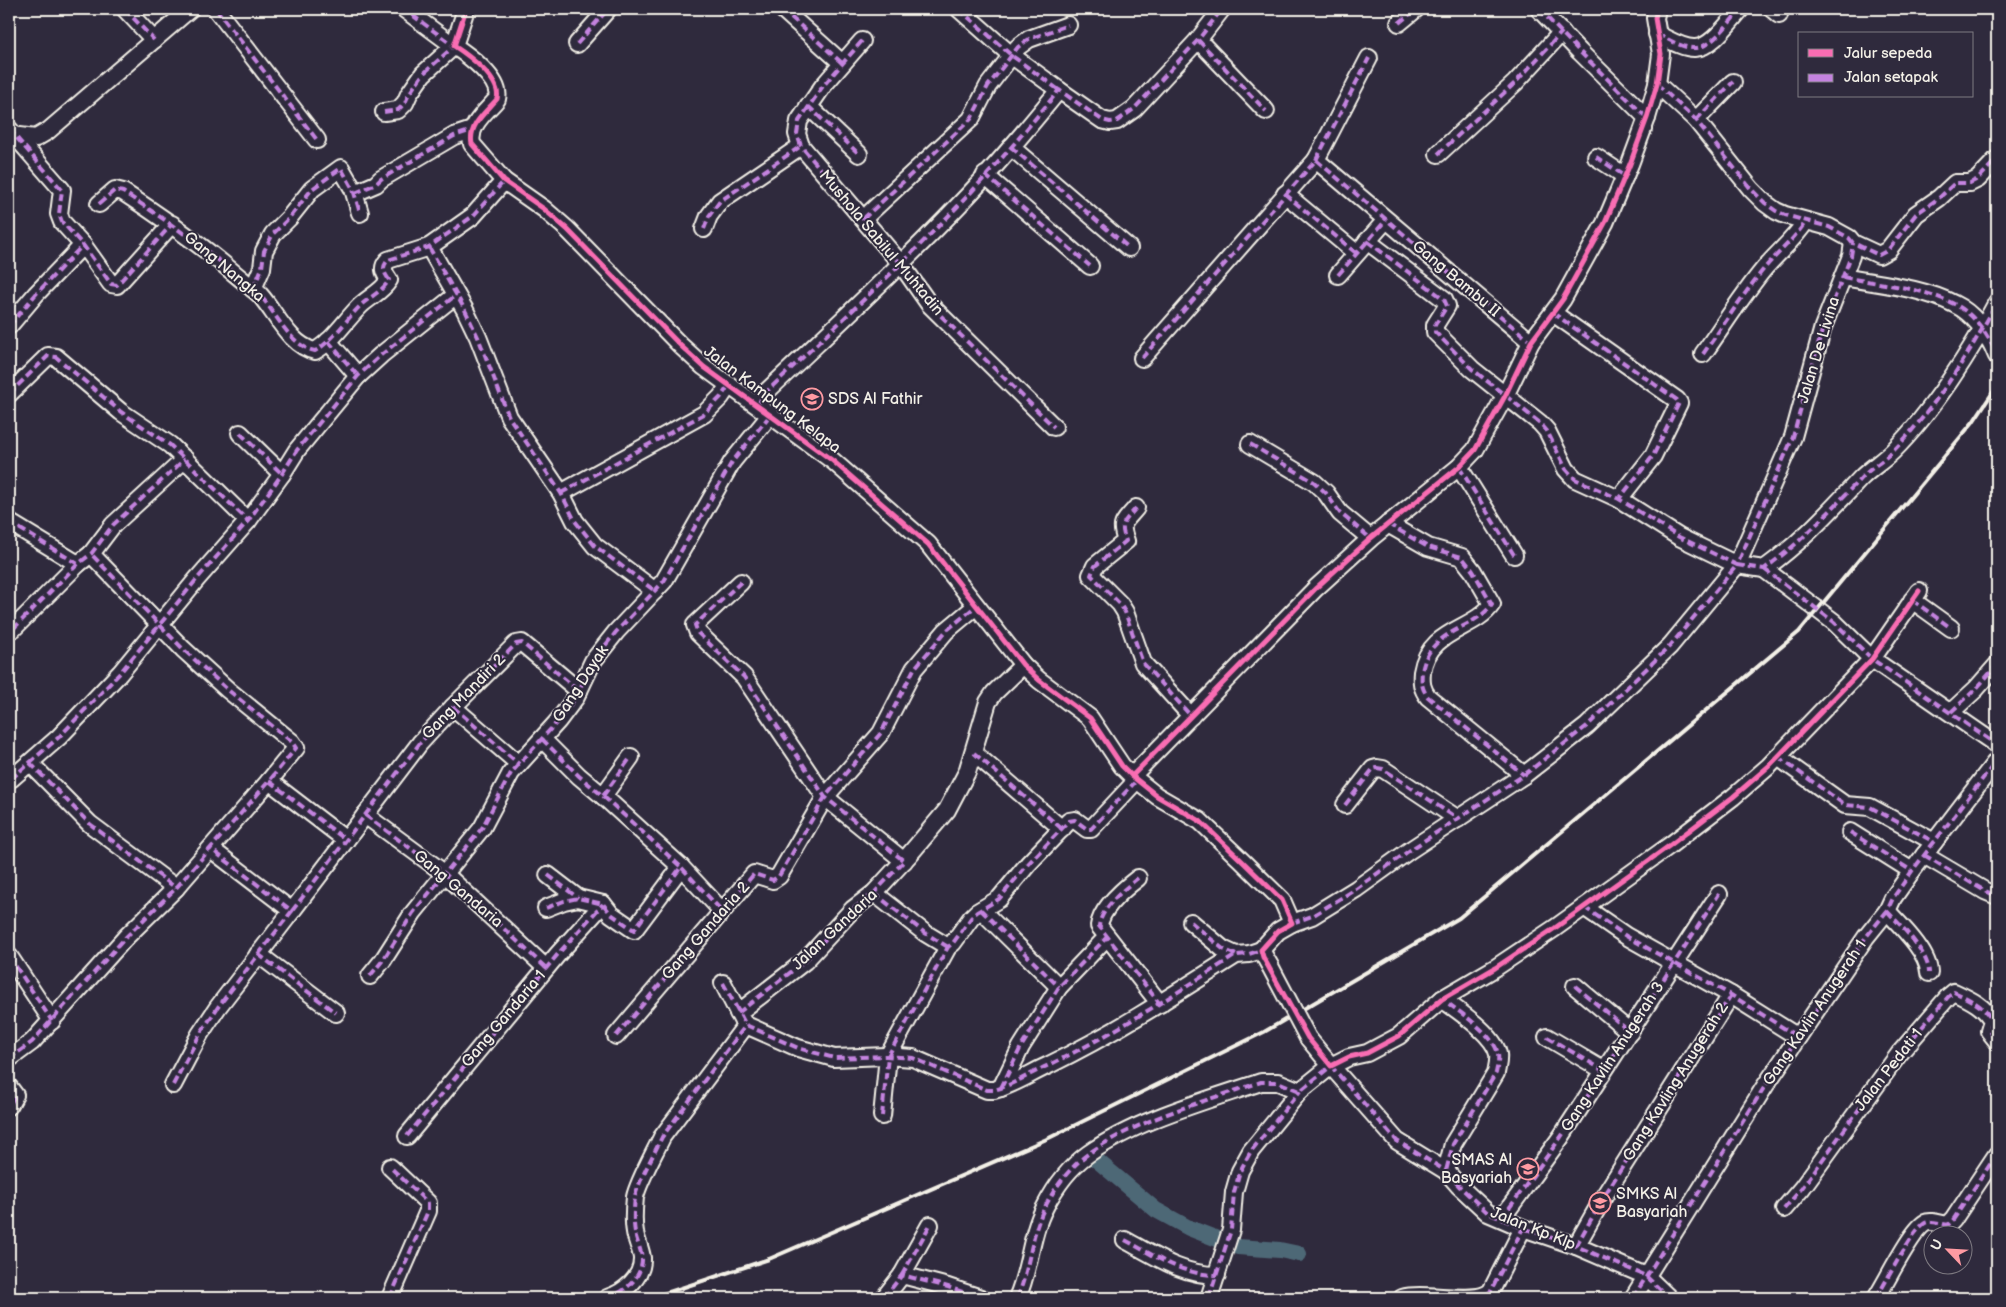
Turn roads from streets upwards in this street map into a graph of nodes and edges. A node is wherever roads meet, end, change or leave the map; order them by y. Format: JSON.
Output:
{"nodes":[{"id":1,"x":125,"y":9,"type":"edge"},
{"id":2,"x":190,"y":9,"type":"edge"},
{"id":3,"x":216,"y":9,"type":"edge"},
{"id":4,"x":404,"y":9,"type":"edge"},
{"id":5,"x":466,"y":9,"type":"edge"},
{"id":6,"x":608,"y":9,"type":"edge"},
{"id":7,"x":959,"y":9,"type":"edge"},
{"id":8,"x":1222,"y":9,"type":"edge"},
{"id":9,"x":1416,"y":9,"type":"edge"},
{"id":10,"x":1540,"y":9,"type":"edge"},
{"id":11,"x":1657,"y":9,"type":"edge"},
{"id":12,"x":1740,"y":9,"type":"edge"},
{"id":13,"x":787,"y":10,"type":"edge"},
{"id":14,"x":1399,"y":23,"type":"dead end"},
{"id":15,"x":1068,"y":24,"type":"dead end"},
{"id":16,"x":1562,"y":32,"type":"junction"},
{"id":17,"x":1657,"y":34,"type":"junction"},
{"id":18,"x":154,"y":40,"type":"junction"},
{"id":19,"x":1198,"y":40,"type":"junction"},
{"id":20,"x":862,"y":41,"type":"dead end"},
{"id":21,"x":576,"y":44,"type":"dead end"},
{"id":22,"x":454,"y":46,"type":"junction"},
{"id":23,"x":1011,"y":55,"type":"junction"},
{"id":24,"x":1369,"y":58,"type":"dead end"},
{"id":25,"x":842,"y":63,"type":"junction"},
{"id":26,"x":1733,"y":82,"type":"dead end"},
{"id":27,"x":1657,"y":84,"type":"junction"},
{"id":28,"x":1059,"y":90,"type":"junction"},
{"id":29,"x":808,"y":106,"type":"junction"},
{"id":30,"x":1266,"y":110,"type":"dead end"},
{"id":31,"x":384,"y":112,"type":"dead end"},
{"id":32,"x":1647,"y":118,"type":"junction"},
{"id":33,"x":1696,"y":120,"type":"junction"},
{"id":34,"x":472,"y":130,"type":"junction"},
{"id":35,"x":10,"y":133,"type":"edge"},
{"id":36,"x":317,"y":140,"type":"dead end"},
{"id":37,"x":801,"y":146,"type":"junction"},
{"id":38,"x":1011,"y":147,"type":"junction"},
{"id":39,"x":859,"y":154,"type":"dead end"},
{"id":40,"x":1438,"y":154,"type":"dead end"},
{"id":41,"x":1596,"y":156,"type":"dead end"},
{"id":42,"x":1997,"y":159,"type":"edge"},
{"id":43,"x":1316,"y":160,"type":"junction"},
{"id":44,"x":985,"y":175,"type":"junction"},
{"id":45,"x":1625,"y":176,"type":"junction"},
{"id":46,"x":504,"y":181,"type":"junction"},
{"id":47,"x":354,"y":193,"type":"junction"},
{"id":48,"x":1285,"y":194,"type":"junction"},
{"id":49,"x":100,"y":204,"type":"dead end"},
{"id":50,"x":360,"y":213,"type":"dead end"},
{"id":51,"x":1384,"y":218,"type":"junction"},
{"id":52,"x":863,"y":219,"type":"junction"},
{"id":53,"x":1806,"y":221,"type":"junction"},
{"id":54,"x":172,"y":224,"type":"junction"},
{"id":55,"x":704,"y":229,"type":"dead end"},
{"id":56,"x":1853,"y":243,"type":"junction"},
{"id":57,"x":84,"y":245,"type":"junction"},
{"id":58,"x":429,"y":247,"type":"junction"},
{"id":59,"x":1362,"y":247,"type":"junction"},
{"id":60,"x":1129,"y":248,"type":"dead end"},
{"id":61,"x":901,"y":264,"type":"junction"},
{"id":62,"x":1090,"y":266,"type":"dead end"},
{"id":63,"x":1338,"y":275,"type":"dead end"},
{"id":64,"x":1842,"y":277,"type":"junction"},
{"id":65,"x":253,"y":289,"type":"junction"},
{"id":66,"x":456,"y":295,"type":"junction"},
{"id":67,"x":1997,"y":302,"type":"edge"},
{"id":68,"x":1553,"y":313,"type":"junction"},
{"id":69,"x":9,"y":326,"type":"edge"},
{"id":70,"x":1983,"y":329,"type":"junction"},
{"id":71,"x":328,"y":341,"type":"junction"},
{"id":72,"x":1531,"y":342,"type":"junction"},
{"id":73,"x":1703,"y":354,"type":"dead end"},
{"id":74,"x":1997,"y":356,"type":"edge"},
{"id":75,"x":1142,"y":358,"type":"dead end"},
{"id":76,"x":358,"y":376,"type":"junction"},
{"id":77,"x":729,"y":385,"type":"junction"},
{"id":78,"x":9,"y":394,"type":"edge"},
{"id":79,"x":1506,"y":396,"type":"junction"},
{"id":80,"x":765,"y":410,"type":"junction"},
{"id":81,"x":1054,"y":427,"type":"dead end"},
{"id":82,"x":240,"y":433,"type":"dead end"},
{"id":83,"x":1250,"y":444,"type":"dead end"},
{"id":84,"x":185,"y":459,"type":"junction"},
{"id":85,"x":1459,"y":468,"type":"junction"},
{"id":86,"x":282,"y":474,"type":"junction"},
{"id":87,"x":561,"y":492,"type":"junction"},
{"id":88,"x":1619,"y":499,"type":"junction"},
{"id":89,"x":1136,"y":508,"type":"dead end"},
{"id":90,"x":248,"y":521,"type":"junction"},
{"id":91,"x":9,"y":522,"type":"edge"},
{"id":92,"x":1388,"y":524,"type":"junction"},
{"id":93,"x":1370,"y":538,"type":"junction"},
{"id":94,"x":1514,"y":555,"type":"dead end"},
{"id":95,"x":84,"y":559,"type":"junction"},
{"id":96,"x":1737,"y":565,"type":"junction"},
{"id":97,"x":1764,"y":569,"type":"junction"},
{"id":98,"x":740,"y":582,"type":"dead end"},
{"id":99,"x":654,"y":591,"type":"junction"},
{"id":100,"x":976,"y":606,"type":"junction"},
{"id":101,"x":159,"y":626,"type":"junction"},
{"id":102,"x":1951,"y":628,"type":"dead end"},
{"id":103,"x":13,"y":629,"type":"dead end"},
{"id":104,"x":1872,"y":659,"type":"junction"},
{"id":105,"x":1023,"y":665,"type":"junction"},
{"id":106,"x":1997,"y":665,"type":"edge"},
{"id":107,"x":579,"y":691,"type":"junction"},
{"id":108,"x":452,"y":707,"type":"junction"},
{"id":109,"x":1951,"y":712,"type":"junction"},
{"id":110,"x":1191,"y":716,"type":"junction"},
{"id":111,"x":542,"y":739,"type":"junction"},
{"id":112,"x":1997,"y":749,"type":"edge"},
{"id":113,"x":974,"y":752,"type":"junction"},
{"id":114,"x":631,"y":757,"type":"dead end"},
{"id":115,"x":1778,"y":757,"type":"junction"},
{"id":116,"x":30,"y":763,"type":"junction"},
{"id":117,"x":519,"y":764,"type":"junction"},
{"id":118,"x":1524,"y":775,"type":"junction"},
{"id":119,"x":1134,"y":778,"type":"junction"},
{"id":120,"x":11,"y":779,"type":"dead end"},
{"id":121,"x":270,"y":781,"type":"junction"},
{"id":122,"x":603,"y":796,"type":"junction"},
{"id":123,"x":825,"y":797,"type":"junction"},
{"id":124,"x":1345,"y":805,"type":"dead end"},
{"id":125,"x":365,"y":815,"type":"junction"},
{"id":126,"x":1458,"y":819,"type":"junction"},
{"id":127,"x":1062,"y":829,"type":"junction"},
{"id":128,"x":1850,"y":832,"type":"dead end"},
{"id":129,"x":346,"y":840,"type":"junction"},
{"id":130,"x":1929,"y":848,"type":"junction"},
{"id":131,"x":211,"y":849,"type":"junction"},
{"id":132,"x":904,"y":860,"type":"junction"},
{"id":133,"x":681,"y":867,"type":"junction"},
{"id":134,"x":1912,"y":871,"type":"junction"},
{"id":135,"x":444,"y":873,"type":"junction"},
{"id":136,"x":548,"y":874,"type":"dead end"},
{"id":137,"x":1138,"y":878,"type":"dead end"},
{"id":138,"x":176,"y":888,"type":"junction"},
{"id":139,"x":874,"y":893,"type":"junction"},
{"id":140,"x":1719,"y":894,"type":"dead end"},
{"id":141,"x":1997,"y":896,"type":"edge"},
{"id":142,"x":578,"y":898,"type":"junction"},
{"id":143,"x":603,"y":904,"type":"junction"},
{"id":144,"x":1584,"y":907,"type":"junction"},
{"id":145,"x":546,"y":908,"type":"dead end"},
{"id":146,"x":981,"y":910,"type":"junction"},
{"id":147,"x":292,"y":911,"type":"junction"},
{"id":148,"x":722,"y":911,"type":"junction"},
{"id":149,"x":1888,"y":911,"type":"junction"},
{"id":150,"x":1191,"y":922,"type":"dead end"},
{"id":151,"x":1292,"y":923,"type":"junction"},
{"id":152,"x":1107,"y":938,"type":"junction"},
{"id":153,"x":948,"y":947,"type":"junction"},
{"id":154,"x":1261,"y":950,"type":"junction"},
{"id":155,"x":258,"y":954,"type":"junction"},
{"id":156,"x":1236,"y":955,"type":"junction"},
{"id":157,"x":9,"y":956,"type":"edge"},
{"id":158,"x":1674,"y":962,"type":"junction"},
{"id":159,"x":546,"y":968,"type":"junction"},
{"id":160,"x":1929,"y":973,"type":"dead end"},
{"id":161,"x":370,"y":976,"type":"dead end"},
{"id":162,"x":723,"y":984,"type":"dead end"},
{"id":163,"x":1574,"y":986,"type":"dead end"},
{"id":164,"x":1059,"y":987,"type":"junction"},
{"id":165,"x":1731,"y":995,"type":"junction"},
{"id":166,"x":1442,"y":999,"type":"junction"},
{"id":167,"x":1160,"y":1004,"type":"junction"},
{"id":168,"x":336,"y":1013,"type":"dead end"},
{"id":169,"x":742,"y":1019,"type":"junction"},
{"id":170,"x":52,"y":1021,"type":"junction"},
{"id":171,"x":1630,"y":1032,"type":"junction"},
{"id":172,"x":616,"y":1036,"type":"dead end"},
{"id":173,"x":1547,"y":1037,"type":"dead end"},
{"id":174,"x":1798,"y":1037,"type":"junction"},
{"id":175,"x":1997,"y":1041,"type":"edge"},
{"id":176,"x":888,"y":1056,"type":"junction"},
{"id":177,"x":9,"y":1059,"type":"edge"},
{"id":178,"x":1331,"y":1066,"type":"junction"},
{"id":179,"x":1603,"y":1070,"type":"junction"},
{"id":180,"x":173,"y":1085,"type":"dead end"},
{"id":181,"x":9,"y":1087,"type":"edge"},
{"id":182,"x":1001,"y":1088,"type":"junction"},
{"id":183,"x":1300,"y":1091,"type":"junction"},
{"id":184,"x":9,"y":1106,"type":"edge"},
{"id":185,"x":882,"y":1116,"type":"dead end"},
{"id":186,"x":407,"y":1136,"type":"dead end"},
{"id":187,"x":1997,"y":1154,"type":"edge"},
{"id":188,"x":390,"y":1168,"type":"dead end"},
{"id":189,"x":1446,"y":1171,"type":"junction"},
{"id":190,"x":1784,"y":1209,"type":"dead end"},
{"id":191,"x":1502,"y":1218,"type":"junction"},
{"id":192,"x":930,"y":1225,"type":"dead end"},
{"id":193,"x":1523,"y":1228,"type":"junction"},
{"id":194,"x":1125,"y":1240,"type":"dead end"},
{"id":195,"x":1576,"y":1246,"type":"junction"},
{"id":196,"x":902,"y":1275,"type":"junction"},
{"id":197,"x":1217,"y":1275,"type":"junction"},
{"id":198,"x":1646,"y":1276,"type":"junction"},
{"id":199,"x":390,"y":1298,"type":"edge"},
{"id":200,"x":607,"y":1298,"type":"edge"},
{"id":201,"x":884,"y":1298,"type":"edge"},
{"id":202,"x":981,"y":1298,"type":"edge"},
{"id":203,"x":1017,"y":1298,"type":"edge"},
{"id":204,"x":1209,"y":1298,"type":"edge"},
{"id":205,"x":1402,"y":1298,"type":"edge"},
{"id":206,"x":1633,"y":1298,"type":"edge"},
{"id":207,"x":1670,"y":1298,"type":"edge"},
{"id":208,"x":1876,"y":1298,"type":"edge"}],
"edges":[{"from":1,"to":18,"type":"street"},
{"from":2,"to":18,"type":"street"},
{"from":3,"to":36,"type":"street"},
{"from":4,"to":22,"type":"street"},
{"from":5,"to":22,"type":"street"},
{"from":6,"to":21,"type":"street"},
{"from":7,"to":23,"type":"street"},
{"from":8,"to":19,"type":"street"},
{"from":9,"to":14,"type":"street"},
{"from":10,"to":16,"type":"street"},
{"from":11,"to":17,"type":"street"},
{"from":12,"to":17,"type":"street"},
{"from":13,"to":25,"type":"street"},
{"from":15,"to":23,"type":"street"},
{"from":16,"to":32,"type":"street"},
{"from":16,"to":40,"type":"street"},
{"from":17,"to":27,"type":"street"},
{"from":18,"to":35,"type":"street"},
{"from":19,"to":28,"type":"street"},
{"from":19,"to":30,"type":"street"},
{"from":20,"to":25,"type":"street"},
{"from":22,"to":31,"type":"street"},
{"from":22,"to":34,"type":"street"},
{"from":23,"to":28,"type":"street"},
{"from":23,"to":52,"type":"street"},
{"from":24,"to":43,"type":"street"},
{"from":25,"to":29,"type":"street"},
{"from":26,"to":33,"type":"street"},
{"from":27,"to":32,"type":"street"},
{"from":27,"to":33,"type":"street"},
{"from":28,"to":38,"type":"street","name":"Gang Dayak"},
{"from":29,"to":37,"type":"street"},
{"from":29,"to":39,"type":"street"},
{"from":32,"to":45,"type":"street"},
{"from":33,"to":53,"type":"street"},
{"from":34,"to":46,"type":"street","name":"Jalan Kampung Kelapa"},
{"from":34,"to":47,"type":"street"},
{"from":35,"to":57,"type":"street"},
{"from":37,"to":52,"type":"street","name":"Mushola Sabilul Muhtadin"},
{"from":37,"to":55,"type":"street"},
{"from":38,"to":44,"type":"street","name":"Gang Dayak"},
{"from":38,"to":60,"type":"street"},
{"from":41,"to":45,"type":"street"},
{"from":42,"to":56,"type":"street"},
{"from":43,"to":48,"type":"street"},
{"from":43,"to":51,"type":"street","name":"Gang Bambu II"},
{"from":44,"to":61,"type":"street","name":"Gang Dayak"},
{"from":44,"to":62,"type":"street"},
{"from":45,"to":68,"type":"street"},
{"from":46,"to":58,"type":"street","name":"Gang Nangka"},
{"from":46,"to":77,"type":"street","name":"Jalan Kampung Kelapa"},
{"from":47,"to":50,"type":"street"},
{"from":47,"to":65,"type":"street"},
{"from":48,"to":59,"type":"street"},
{"from":48,"to":75,"type":"street"},
{"from":49,"to":54,"type":"street","name":"Gang Nangka"},
{"from":51,"to":59,"type":"street"},
{"from":51,"to":72,"type":"street","name":"Gang Bambu II"},
{"from":52,"to":61,"type":"street","name":"Mushola Sabilul Muhtadin"},
{"from":53,"to":56,"type":"street"},
{"from":53,"to":73,"type":"street"},
{"from":54,"to":57,"type":"street"},
{"from":54,"to":65,"type":"street","name":"Gang Nangka"},
{"from":56,"to":64,"type":"street"},
{"from":57,"to":69,"type":"street"},
{"from":58,"to":66,"type":"street"},
{"from":58,"to":71,"type":"street","name":"Gang Nangka"},
{"from":59,"to":63,"type":"street"},
{"from":59,"to":79,"type":"street"},
{"from":61,"to":80,"type":"street","name":"Gang Dayak"},
{"from":61,"to":81,"type":"street","name":"Mushola Sabilul Muhtadin"},
{"from":64,"to":70,"type":"street","name":"Jalan De Livina"},
{"from":64,"to":96,"type":"street","name":"Jalan De Livina"},
{"from":65,"to":71,"type":"street","name":"Gang Nangka"},
{"from":66,"to":76,"type":"street"},
{"from":66,"to":87,"type":"street"},
{"from":67,"to":70,"type":"street"},
{"from":68,"to":72,"type":"street"},
{"from":68,"to":88,"type":"street"},
{"from":70,"to":74,"type":"street","name":"Jalan De Livina"},
{"from":70,"to":97,"type":"street"},
{"from":71,"to":76,"type":"street"},
{"from":72,"to":79,"type":"street"},
{"from":76,"to":86,"type":"street"},
{"from":77,"to":80,"type":"street","name":"Jalan Kampung Kelapa"},
{"from":77,"to":87,"type":"street"},
{"from":78,"to":84,"type":"street"},
{"from":79,"to":85,"type":"street"},
{"from":79,"to":88,"type":"street"},
{"from":80,"to":99,"type":"street","name":"Gang Dayak"},
{"from":80,"to":100,"type":"street","name":"Jalan Kampung Kelapa"},
{"from":82,"to":86,"type":"street"},
{"from":83,"to":93,"type":"street"},
{"from":84,"to":90,"type":"street"},
{"from":84,"to":95,"type":"street"},
{"from":85,"to":92,"type":"street"},
{"from":85,"to":94,"type":"street"},
{"from":86,"to":90,"type":"street"},
{"from":87,"to":99,"type":"street"},
{"from":88,"to":96,"type":"street"},
{"from":89,"to":110,"type":"street"},
{"from":90,"to":101,"type":"street"},
{"from":91,"to":95,"type":"street"},
{"from":92,"to":93,"type":"street"},
{"from":92,"to":118,"type":"street"},
{"from":93,"to":110,"type":"street"},
{"from":95,"to":101,"type":"street"},
{"from":95,"to":103,"type":"street"},
{"from":96,"to":97,"type":"street"},
{"from":96,"to":118,"type":"street","name":"Jalan De Livina"},
{"from":97,"to":104,"type":"street"},
{"from":98,"to":123,"type":"street"},
{"from":99,"to":107,"type":"street","name":"Gang Dayak"},
{"from":100,"to":105,"type":"street","name":"Jalan Kampung Kelapa"},
{"from":100,"to":123,"type":"street","name":"Gang Gandaria 2"},
{"from":101,"to":116,"type":"street"},
{"from":101,"to":121,"type":"street"},
{"from":102,"to":104,"type":"street"},
{"from":104,"to":109,"type":"street"},
{"from":104,"to":115,"type":"street"},
{"from":105,"to":113,"type":"street"},
{"from":105,"to":119,"type":"street","name":"Jalan Kampung Kelapa"},
{"from":106,"to":109,"type":"street"},
{"from":107,"to":108,"type":"street","name":"Gang Mandiri 2"},
{"from":107,"to":111,"type":"street","name":"Gang Dayak"},
{"from":108,"to":117,"type":"street"},
{"from":108,"to":125,"type":"street","name":"Gang Mandiri 2"},
{"from":109,"to":112,"type":"street"},
{"from":110,"to":119,"type":"street"},
{"from":111,"to":117,"type":"street","name":"Gang Dayak"},
{"from":111,"to":122,"type":"street"},
{"from":112,"to":130,"type":"street","name":"Gang Kavlin Anugerah 1"},
{"from":113,"to":127,"type":"street"},
{"from":113,"to":132,"type":"street"},
{"from":114,"to":122,"type":"street"},
{"from":115,"to":130,"type":"street"},
{"from":115,"to":144,"type":"street"},
{"from":116,"to":120,"type":"street"},
{"from":116,"to":138,"type":"street"},
{"from":117,"to":135,"type":"street","name":"Gang Dayak"},
{"from":118,"to":126,"type":"street","name":"Jalan De Livina"},
{"from":119,"to":127,"type":"street"},
{"from":119,"to":151,"type":"street","name":"Jalan Kampung Kelapa"},
{"from":121,"to":129,"type":"street"},
{"from":121,"to":131,"type":"street"},
{"from":122,"to":133,"type":"street"},
{"from":123,"to":132,"type":"street"},
{"from":123,"to":148,"type":"street","name":"Gang Gandaria 2"},
{"from":124,"to":126,"type":"street"},
{"from":125,"to":129,"type":"street","name":"Gang Mandiri 2"},
{"from":125,"to":135,"type":"street","name":"Gang Gandaria"},
{"from":126,"to":151,"type":"street","name":"Jalan De Livina"},
{"from":127,"to":146,"type":"street"},
{"from":128,"to":134,"type":"street"},
{"from":129,"to":147,"type":"street","name":"Gang Mandiri 2"},
{"from":130,"to":134,"type":"street","name":"Gang Kavlin Anugerah 1"},
{"from":130,"to":141,"type":"street"},
{"from":131,"to":138,"type":"street"},
{"from":131,"to":147,"type":"street"},
{"from":132,"to":139,"type":"street","name":"Jalan Gandaria"},
{"from":133,"to":143,"type":"street"},
{"from":133,"to":148,"type":"street"},
{"from":134,"to":149,"type":"street","name":"Gang Kavlin Anugerah 1"},
{"from":135,"to":159,"type":"street","name":"Gang Gandaria"},
{"from":135,"to":161,"type":"street","name":"Gang Dayak"},
{"from":136,"to":142,"type":"street"},
{"from":137,"to":152,"type":"street"},
{"from":138,"to":170,"type":"street"},
{"from":139,"to":153,"type":"street"},
{"from":139,"to":169,"type":"street","name":"Jalan Gandaria"},
{"from":140,"to":158,"type":"street","name":"Gang Kavlin Anugerah 3"},
{"from":142,"to":143,"type":"street"},
{"from":142,"to":145,"type":"street"},
{"from":143,"to":159,"type":"street","name":"Gang Gandaria 1"},
{"from":144,"to":158,"type":"street"},
{"from":144,"to":166,"type":"street"},
{"from":146,"to":153,"type":"street"},
{"from":146,"to":164,"type":"street"},
{"from":147,"to":155,"type":"street","name":"Gang Mandiri 2"},
{"from":148,"to":172,"type":"street","name":"Gang Gandaria 2"},
{"from":149,"to":160,"type":"street"},
{"from":149,"to":174,"type":"street","name":"Gang Kavlin Anugerah 1"},
{"from":150,"to":156,"type":"street"},
{"from":151,"to":154,"type":"street"},
{"from":152,"to":164,"type":"street"},
{"from":152,"to":167,"type":"street"},
{"from":153,"to":176,"type":"street"},
{"from":154,"to":156,"type":"street"},
{"from":154,"to":178,"type":"street","bridge":true},
{"from":155,"to":168,"type":"street"},
{"from":155,"to":180,"type":"street","name":"Gang Mandiri 2"},
{"from":156,"to":167,"type":"street"},
{"from":157,"to":170,"type":"street"},
{"from":158,"to":165,"type":"street"},
{"from":158,"to":171,"type":"street","name":"Gang Kavlin Anugerah 3"},
{"from":159,"to":186,"type":"street","name":"Gang Gandaria 1"},
{"from":162,"to":169,"type":"street"},
{"from":163,"to":171,"type":"street"},
{"from":164,"to":182,"type":"street"},
{"from":165,"to":174,"type":"street"},
{"from":165,"to":195,"type":"street","name":"Gang Kavling Anugerah 2"},
{"from":166,"to":178,"type":"street"},
{"from":166,"to":189,"type":"street"},
{"from":167,"to":182,"type":"street"},
{"from":169,"to":176,"type":"street"},
{"from":169,"to":200,"type":"street","name":"Jalan Gandaria"},
{"from":170,"to":177,"type":"street"},
{"from":171,"to":179,"type":"street","name":"Gang Kavlin Anugerah 3"},
{"from":173,"to":179,"type":"street"},
{"from":174,"to":198,"type":"street","name":"Gang Kavlin Anugerah 1"},
{"from":175,"to":190,"type":"street","name":"Jalan Pedati 1"},
{"from":176,"to":182,"type":"street"},
{"from":176,"to":185,"type":"street"},
{"from":178,"to":183,"type":"street"},
{"from":178,"to":189,"type":"street","name":"Jalan Kp Klp"},
{"from":179,"to":191,"type":"street","name":"Gang Kavlin Anugerah 3"},
{"from":181,"to":184,"type":"street"},
{"from":183,"to":197,"type":"street"},
{"from":183,"to":203,"type":"street"},
{"from":187,"to":208,"type":"street"},
{"from":188,"to":199,"type":"street"},
{"from":189,"to":191,"type":"street","name":"Jalan Kp Klp"},
{"from":191,"to":193,"type":"street","name":"Jalan Kp Klp"},
{"from":192,"to":196,"type":"street"},
{"from":193,"to":195,"type":"street","name":"Jalan Kp Klp"},
{"from":193,"to":205,"type":"street"},
{"from":194,"to":197,"type":"street"},
{"from":195,"to":198,"type":"street","name":"Jalan Kp Klp"},
{"from":196,"to":201,"type":"street"},
{"from":196,"to":202,"type":"street"},
{"from":197,"to":204,"type":"street"},
{"from":198,"to":206,"type":"street","name":"Gang Kavlin Anugerah 1"},
{"from":198,"to":207,"type":"street","name":"Jalan Kp Klp"}]}
